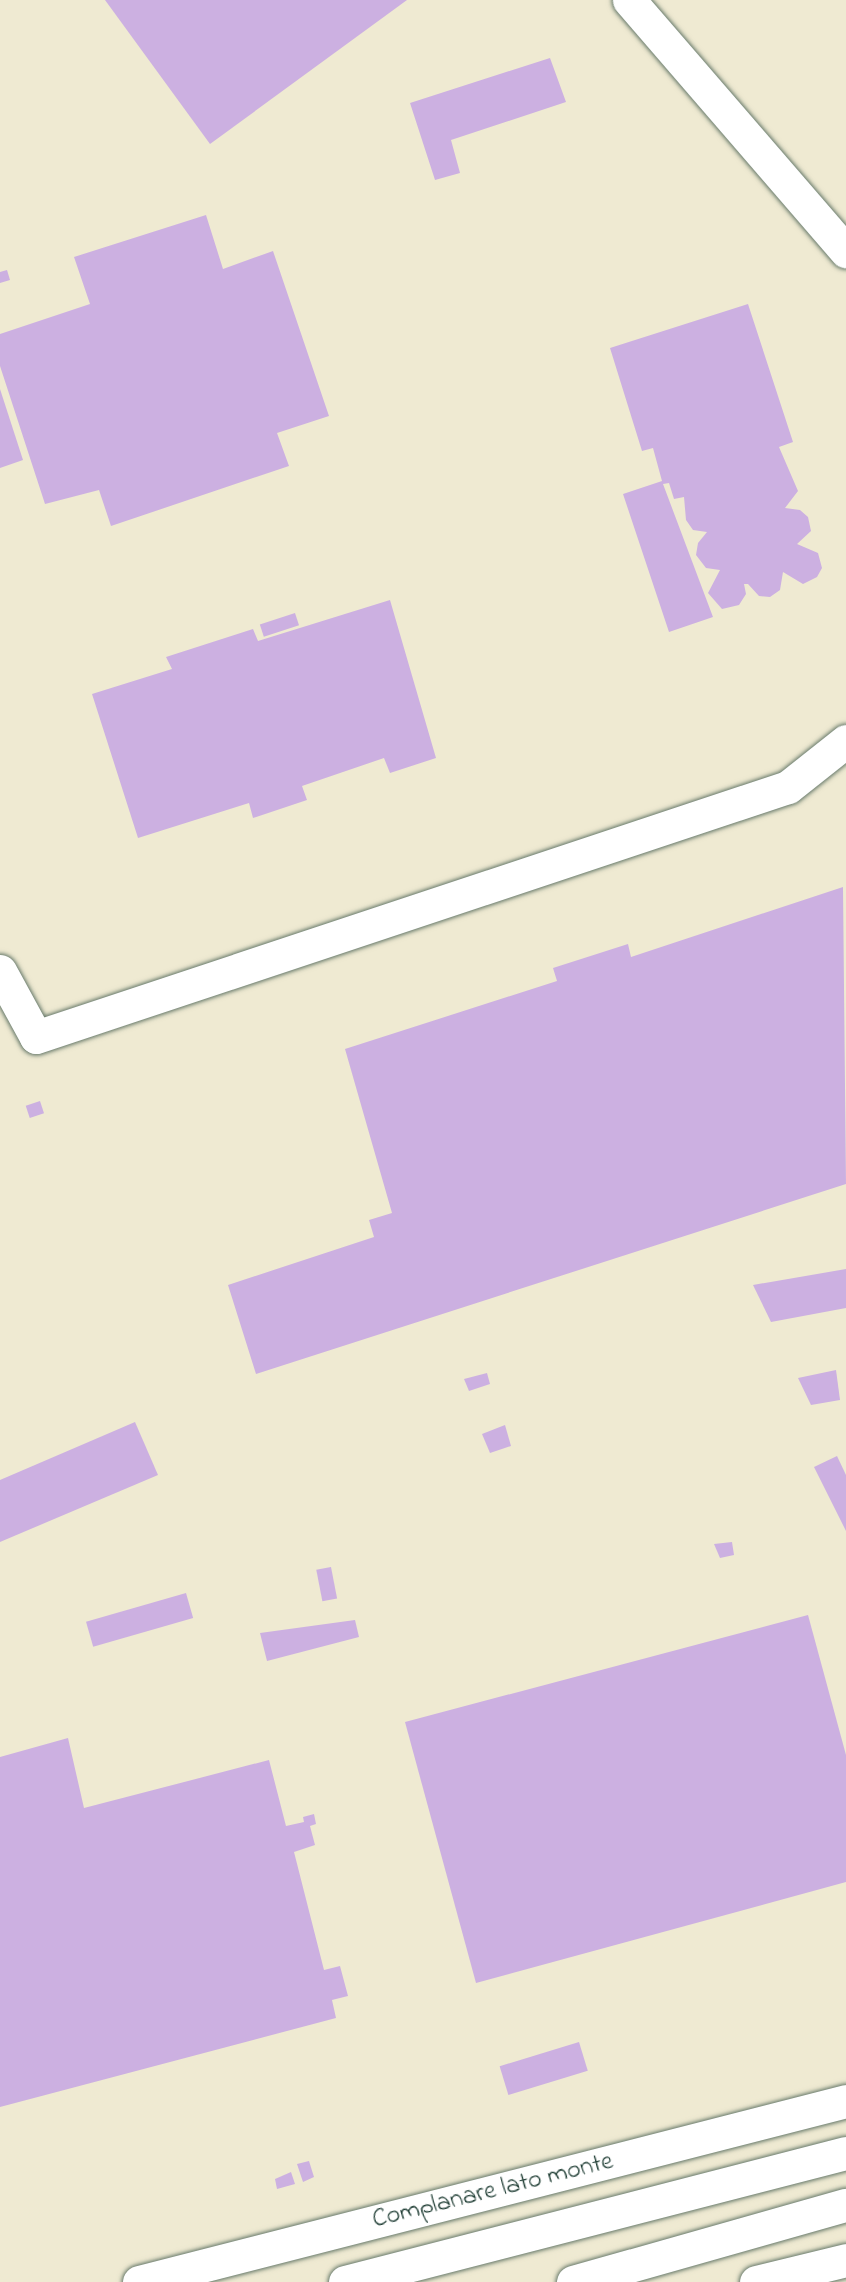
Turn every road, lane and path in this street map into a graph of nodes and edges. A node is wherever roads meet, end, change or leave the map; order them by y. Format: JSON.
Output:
{"nodes":[{"id":1,"x":629,"y":0,"type":"edge"},
{"id":2,"x":846,"y":251,"type":"edge"},
{"id":3,"x":846,"y":741,"type":"edge"},
{"id":4,"x":0,"y":971,"type":"edge"},
{"id":5,"x":846,"y":2101,"type":"edge"},
{"id":6,"x":846,"y":2152,"type":"edge"},
{"id":7,"x":846,"y":2205,"type":"edge"},
{"id":8,"x":846,"y":2260,"type":"edge"},
{"id":9,"x":139,"y":2282,"type":"edge"},
{"id":10,"x":345,"y":2282,"type":"edge"},
{"id":11,"x":573,"y":2282,"type":"edge"},
{"id":12,"x":756,"y":2282,"type":"edge"}],
"edges":[{"from":1,"to":2,"type":"main road"},
{"from":3,"to":4,"type":"main road"},
{"from":5,"to":9,"type":"main road","name":"Complanare lato monte"},
{"from":6,"to":10,"type":"main road"},
{"from":7,"to":11,"type":"main road"},
{"from":8,"to":12,"type":"main road"}]}
